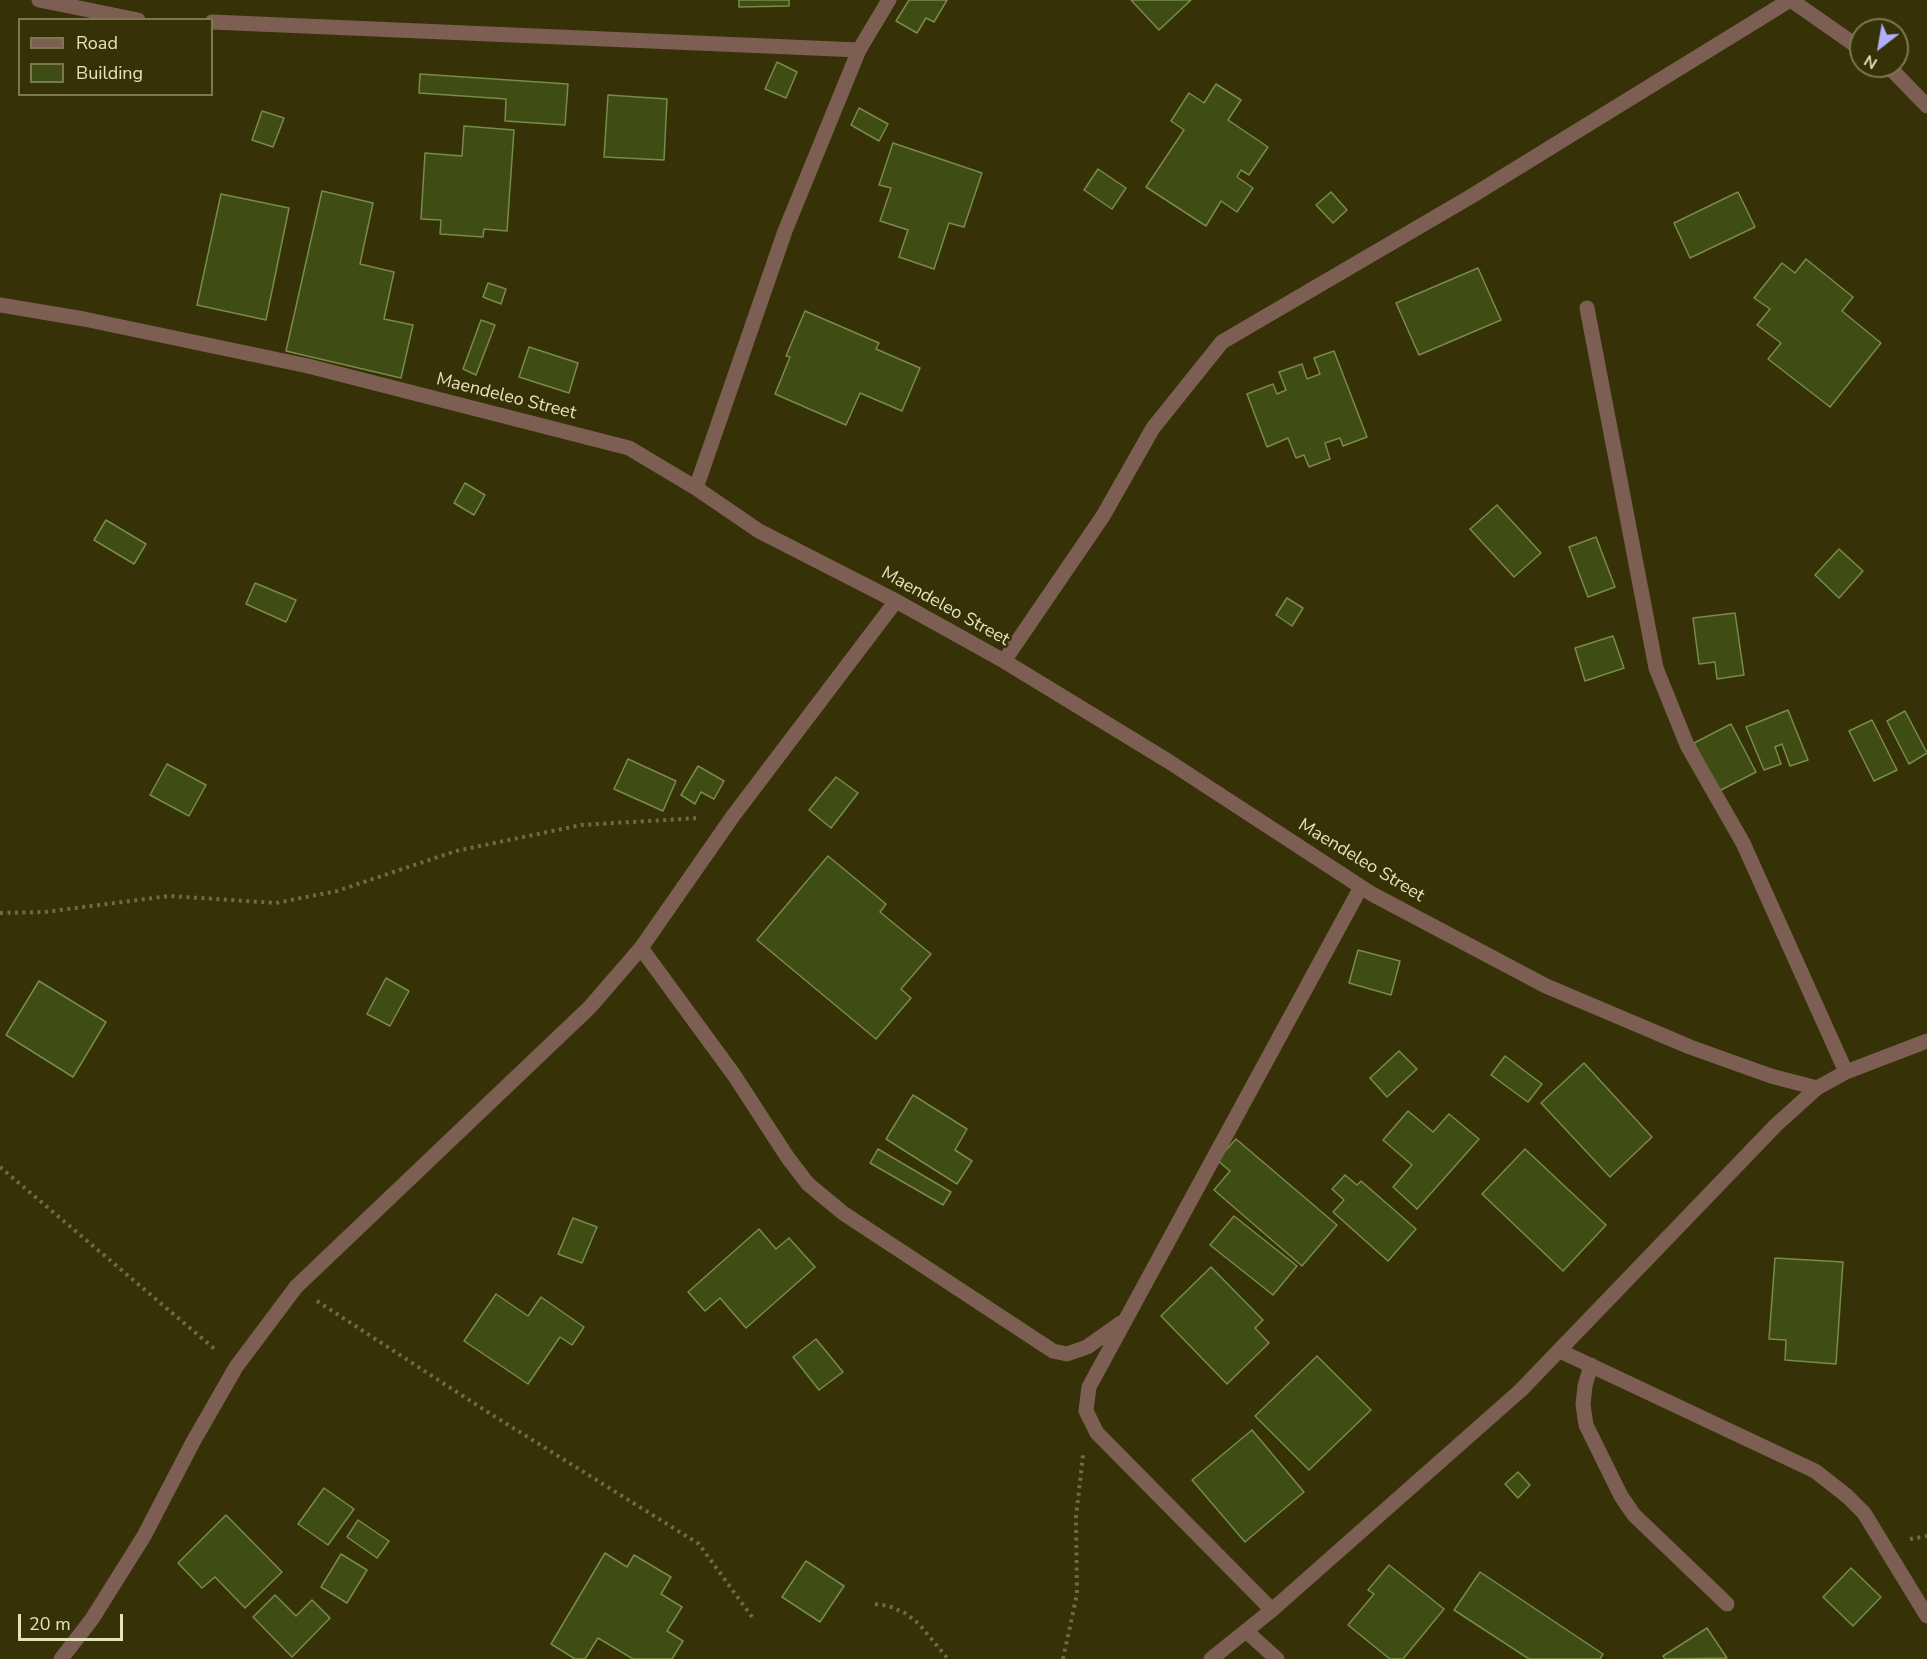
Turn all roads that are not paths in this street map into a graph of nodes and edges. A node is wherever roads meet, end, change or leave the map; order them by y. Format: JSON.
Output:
{"nodes":[{"id":1,"x":39,"y":0,"type":"edge"},
{"id":2,"x":889,"y":0,"type":"edge"},
{"id":3,"x":1791,"y":0,"type":"edge"},
{"id":4,"x":128,"y":18,"type":"edge"},
{"id":5,"x":213,"y":22,"type":"edge"},
{"id":6,"x":1849,"y":41,"type":"edge"},
{"id":7,"x":859,"y":50,"type":"junction"},
{"id":8,"x":1900,"y":78,"type":"edge"},
{"id":9,"x":1927,"y":106,"type":"edge"},
{"id":10,"x":0,"y":305,"type":"edge"},
{"id":11,"x":1587,"y":308,"type":"dead end"},
{"id":12,"x":696,"y":488,"type":"junction"},
{"id":13,"x":896,"y":601,"type":"junction"},
{"id":14,"x":1004,"y":661,"type":"junction"},
{"id":15,"x":1361,"y":887,"type":"junction"},
{"id":16,"x":641,"y":948,"type":"junction"},
{"id":17,"x":1927,"y":1041,"type":"edge"},
{"id":18,"x":1846,"y":1072,"type":"junction"},
{"id":19,"x":1817,"y":1088,"type":"junction"},
{"id":20,"x":1126,"y":1319,"type":"junction"},
{"id":21,"x":1560,"y":1351,"type":"junction"},
{"id":22,"x":1591,"y":1365,"type":"junction"},
{"id":23,"x":1727,"y":1604,"type":"dead end"},
{"id":24,"x":1272,"y":1610,"type":"junction"},
{"id":25,"x":1927,"y":1616,"type":"edge"},
{"id":26,"x":1246,"y":1631,"type":"junction"},
{"id":27,"x":61,"y":1659,"type":"edge"},
{"id":28,"x":1211,"y":1659,"type":"edge"},
{"id":29,"x":1277,"y":1659,"type":"edge"}],
"edges":[{"from":1,"to":4,"type":"street"},
{"from":2,"to":7,"type":"street"},
{"from":3,"to":6,"type":"street"},
{"from":3,"to":14,"type":"street"},
{"from":5,"to":7,"type":"street"},
{"from":7,"to":12,"type":"street"},
{"from":8,"to":9,"type":"street"},
{"from":10,"to":12,"type":"street","name":"Maendeleo Street"},
{"from":11,"to":18,"type":"street"},
{"from":12,"to":13,"type":"street","name":"Maendeleo Street"},
{"from":13,"to":14,"type":"street","name":"Maendeleo Street"},
{"from":13,"to":16,"type":"street"},
{"from":14,"to":15,"type":"street","name":"Maendeleo Street"},
{"from":15,"to":19,"type":"street","name":"Maendeleo Street"},
{"from":15,"to":20,"type":"street"},
{"from":16,"to":20,"type":"street"},
{"from":16,"to":27,"type":"street"},
{"from":17,"to":18,"type":"street"},
{"from":18,"to":19,"type":"street"},
{"from":19,"to":21,"type":"street"},
{"from":20,"to":24,"type":"street"},
{"from":21,"to":22,"type":"street"},
{"from":21,"to":24,"type":"street"},
{"from":22,"to":23,"type":"street"},
{"from":22,"to":25,"type":"street"},
{"from":24,"to":26,"type":"street"},
{"from":26,"to":28,"type":"street"},
{"from":26,"to":29,"type":"street"}]}
